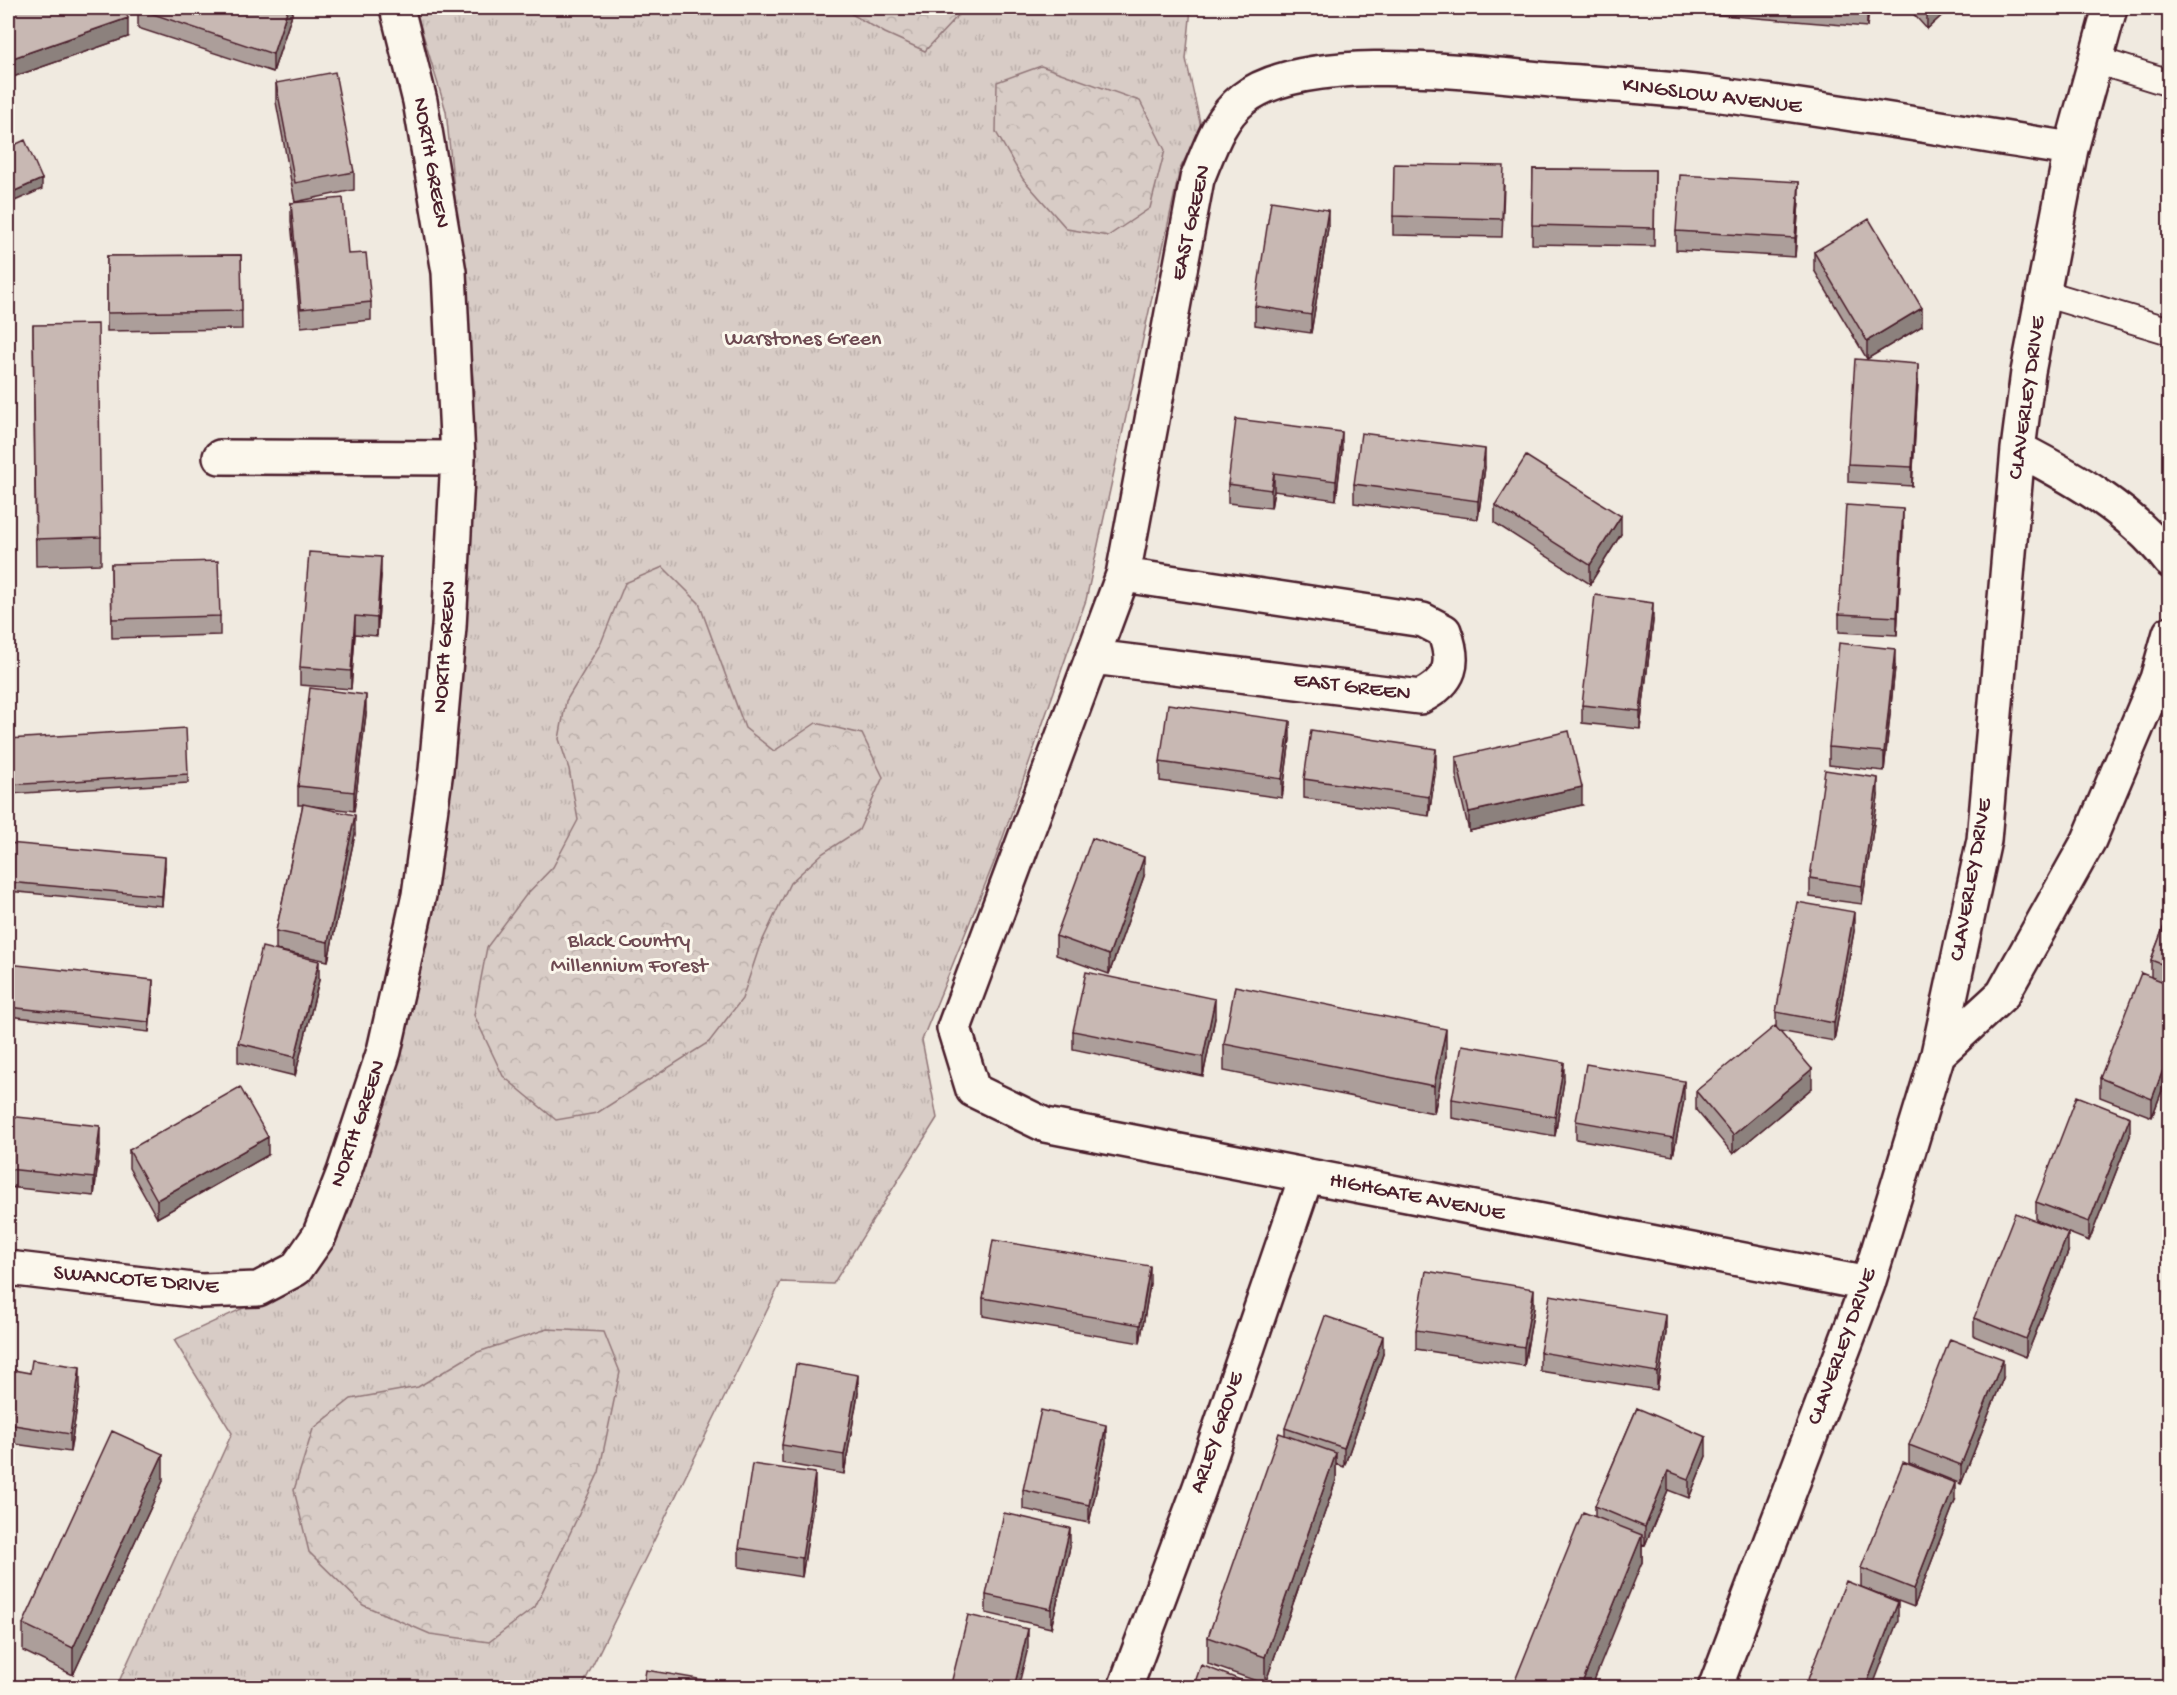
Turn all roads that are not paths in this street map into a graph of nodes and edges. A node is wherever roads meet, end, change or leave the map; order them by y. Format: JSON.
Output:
{"nodes":[{"id":1,"x":397,"y":8,"type":"edge"},
{"id":2,"x":2110,"y":8,"type":"edge"},
{"id":3,"x":2095,"y":60,"type":"junction"},
{"id":4,"x":1351,"y":69,"type":"joint"},
{"id":5,"x":2169,"y":83,"type":"edge"},
{"id":6,"x":2071,"y":148,"type":"junction"},
{"id":7,"x":2043,"y":293,"type":"junction"},
{"id":8,"x":2169,"y":331,"type":"edge"},
{"id":9,"x":2018,"y":449,"type":"junction"},
{"id":10,"x":220,"y":456,"type":"dead end"},
{"id":11,"x":458,"y":458,"type":"junction"},
{"id":12,"x":2169,"y":561,"type":"edge"},
{"id":13,"x":1123,"y":574,"type":"junction"},
{"id":14,"x":2169,"y":633,"type":"edge"},
{"id":15,"x":1094,"y":657,"type":"junction"},
{"id":16,"x":1938,"y":1054,"type":"junction"},
{"id":17,"x":973,"y":1090,"type":"joint"},
{"id":18,"x":1306,"y":1177,"type":"junction"},
{"id":19,"x":8,"y":1268,"type":"edge"},
{"id":20,"x":296,"y":1269,"type":"joint"},
{"id":21,"x":1868,"y":1284,"type":"junction"},
{"id":22,"x":1125,"y":1688,"type":"edge"},
{"id":23,"x":1714,"y":1688,"type":"edge"}],
"edges":[{"from":1,"to":11,"type":"street","name":"NORTH GREEN"},
{"from":2,"to":3,"type":"street","name":"CLAVERLEY DRIVE"},
{"from":3,"to":5,"type":"lane"},
{"from":3,"to":6,"type":"street","name":"CLAVERLEY DRIVE"},
{"from":4,"to":6,"type":"street","name":"KINGSLOW AVENUE"},
{"from":4,"to":13,"type":"street","name":"EAST GREEN"},
{"from":6,"to":7,"type":"street","name":"CLAVERLEY DRIVE"},
{"from":7,"to":8,"type":"lane"},
{"from":7,"to":9,"type":"street","name":"CLAVERLEY DRIVE"},
{"from":9,"to":12,"type":"street"},
{"from":9,"to":16,"type":"street","name":"CLAVERLEY DRIVE"},
{"from":10,"to":11,"type":"street"},
{"from":11,"to":20,"type":"street","name":"NORTH GREEN"},
{"from":13,"to":15,"type":"street","name":"EAST GREEN"},
{"from":13,"to":15,"type":"street","name":"EAST GREEN"},
{"from":14,"to":16,"type":"street"},
{"from":15,"to":17,"type":"street","name":"EAST GREEN"},
{"from":16,"to":21,"type":"street","name":"CLAVERLEY DRIVE"},
{"from":17,"to":18,"type":"street","name":"HIGHGATE AVENUE"},
{"from":18,"to":21,"type":"street","name":"HIGHGATE AVENUE"},
{"from":18,"to":22,"type":"street","name":"ARLEY GROVE"},
{"from":19,"to":20,"type":"street","name":"SWANCOTE DRIVE"},
{"from":21,"to":23,"type":"street","name":"CLAVERLEY DRIVE"}]}
